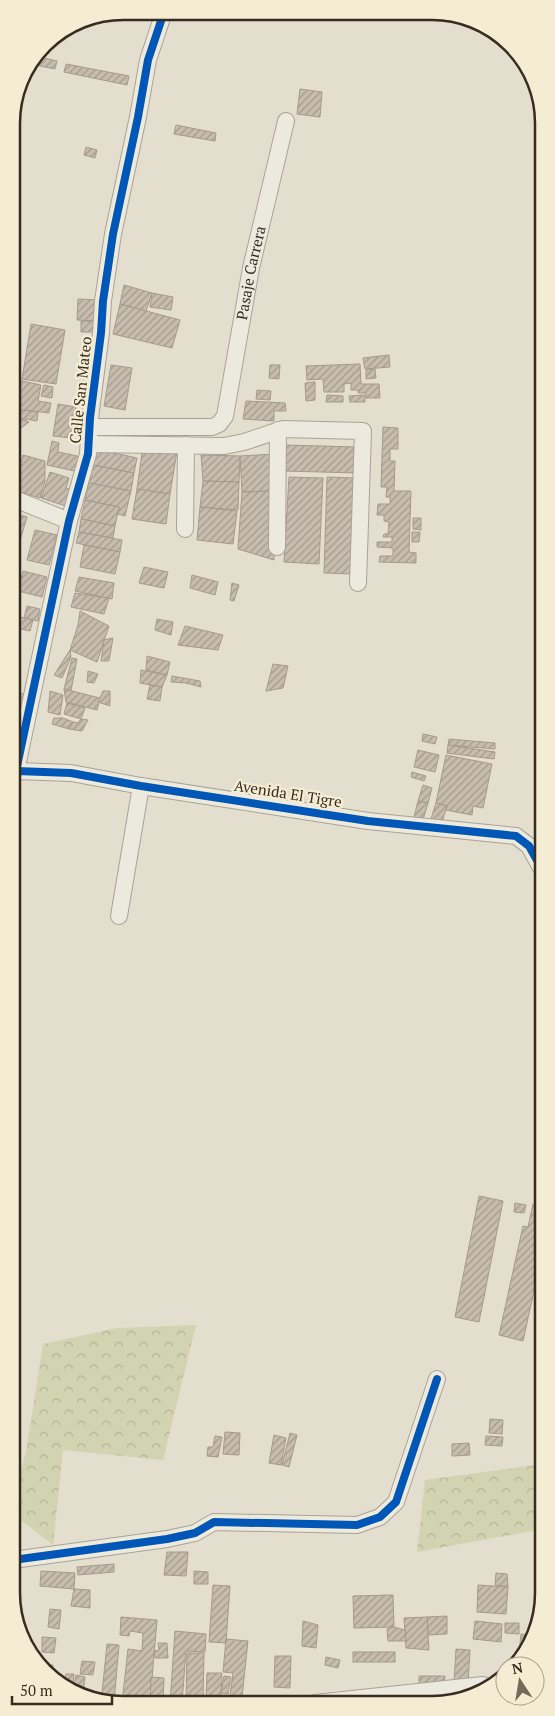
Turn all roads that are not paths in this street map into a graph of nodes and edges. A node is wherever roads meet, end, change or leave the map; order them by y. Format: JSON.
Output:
{"nodes":[{"id":1,"x":161,"y":20,"type":"edge"},
{"id":2,"x":286,"y":121,"type":"dead end"},
{"id":3,"x":89,"y":427,"type":"junction"},
{"id":4,"x":278,"y":430,"type":"junction"},
{"id":5,"x":89,"y":444,"type":"junction"},
{"id":6,"x":186,"y":445,"type":"junction"},
{"id":7,"x":20,"y":501,"type":"edge"},
{"id":8,"x":69,"y":521,"type":"junction"},
{"id":9,"x":185,"y":529,"type":"dead end"},
{"id":10,"x":277,"y":547,"type":"dead end"},
{"id":11,"x":358,"y":583,"type":"dead end"},
{"id":12,"x":20,"y":745,"type":"edge"},
{"id":13,"x":20,"y":772,"type":"edge"},
{"id":14,"x":141,"y":786,"type":"junction"},
{"id":15,"x":535,"y":857,"type":"edge"},
{"id":16,"x":119,"y":916,"type":"dead end"},
{"id":17,"x":437,"y":1379,"type":"dead end"},
{"id":18,"x":20,"y":1559,"type":"edge"},
{"id":19,"x":473,"y":1687,"type":"edge"},
{"id":20,"x":385,"y":1696,"type":"edge"}],
"edges":[{"from":1,"to":3,"type":"street","name":"Calle San Mateo"},
{"from":2,"to":3,"type":"street","name":"Pasaje Carrera"},
{"from":3,"to":5,"type":"street","name":"Calle San Mateo"},
{"from":4,"to":6,"type":"street"},
{"from":4,"to":10,"type":"street"},
{"from":4,"to":11,"type":"street"},
{"from":5,"to":6,"type":"street"},
{"from":5,"to":8,"type":"street","name":"Calle San Mateo"},
{"from":6,"to":9,"type":"street"},
{"from":7,"to":8,"type":"street"},
{"from":8,"to":12,"type":"street","name":"Calle San Mateo"},
{"from":13,"to":14,"type":"street","name":"Avenida El Tigre"},
{"from":14,"to":15,"type":"street","name":"Avenida El Tigre"},
{"from":14,"to":16,"type":"street"},
{"from":17,"to":18,"type":"street"},
{"from":19,"to":20,"type":"street"}]}
